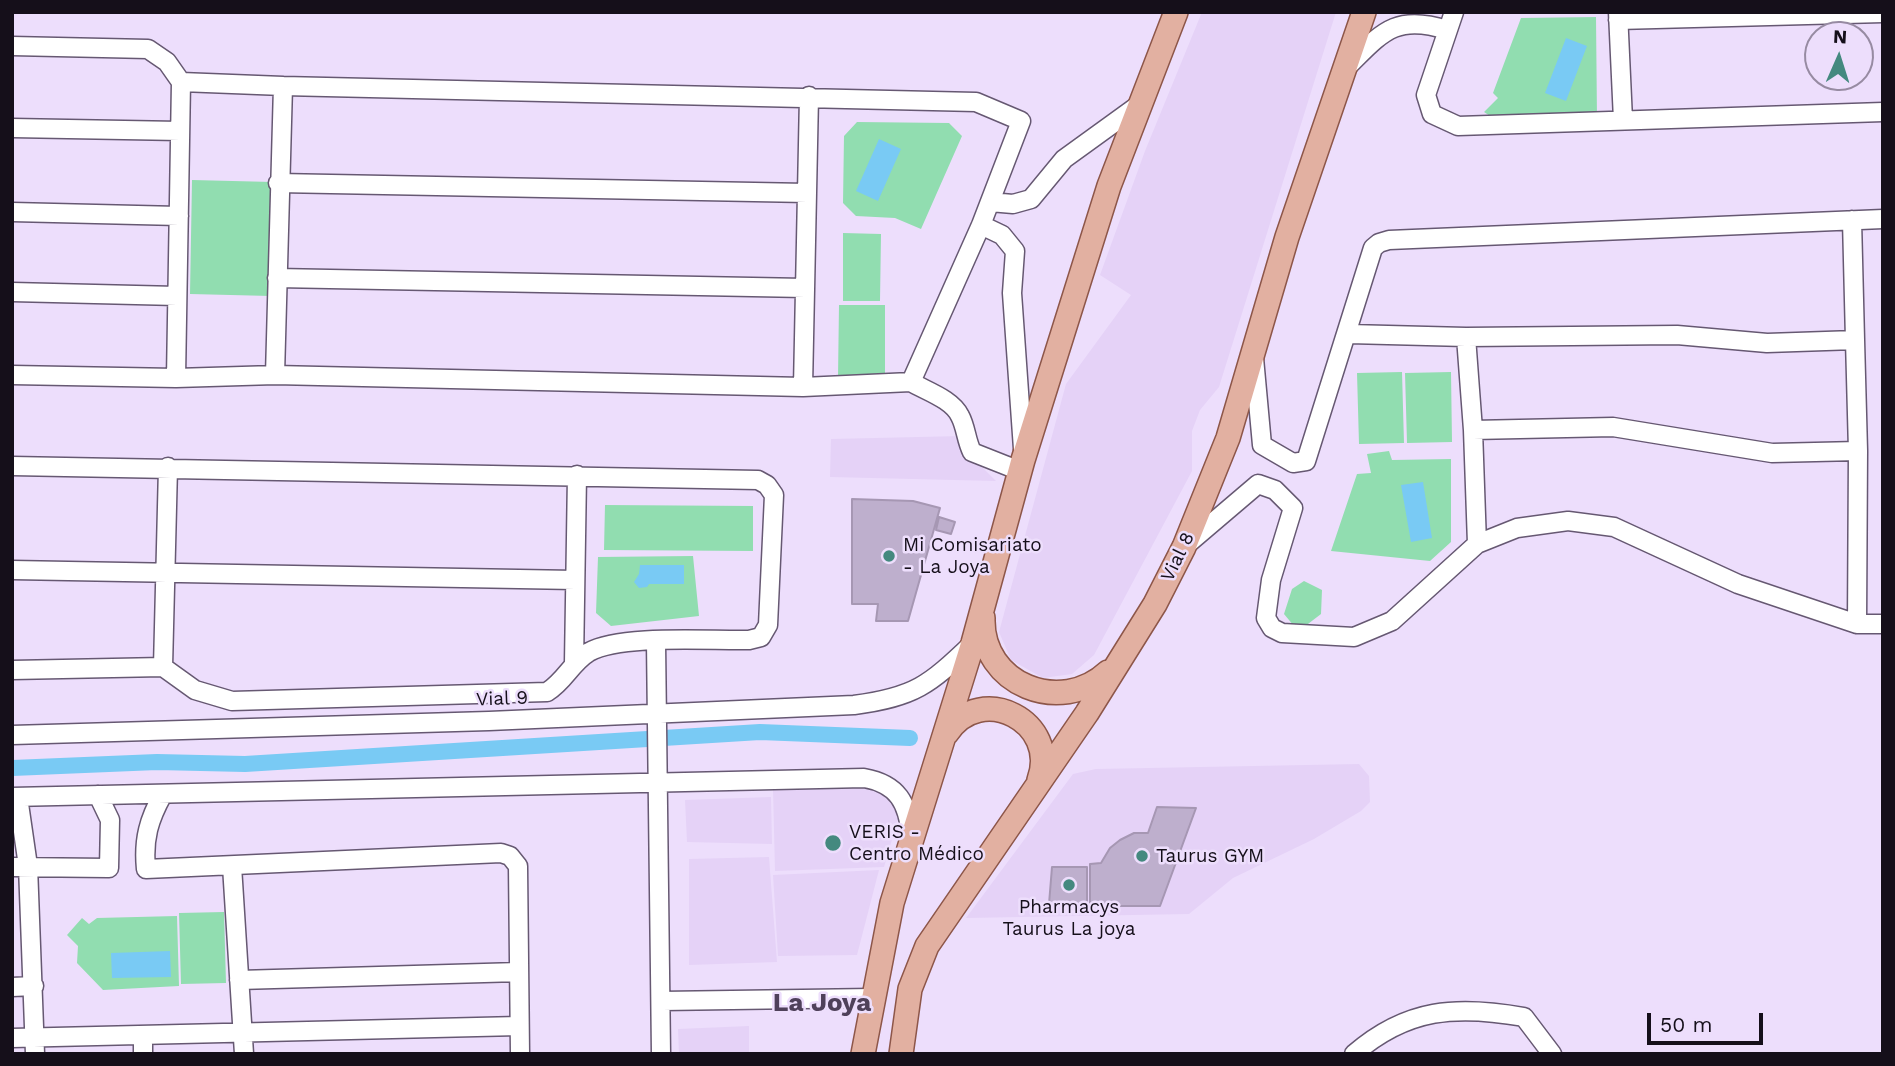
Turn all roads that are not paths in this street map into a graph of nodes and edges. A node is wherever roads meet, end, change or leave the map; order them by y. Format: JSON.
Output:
{"nodes":[{"id":1,"x":1176,"y":12,"type":"edge"},
{"id":2,"x":1364,"y":12,"type":"edge"},
{"id":3,"x":1454,"y":12,"type":"edge"},
{"id":4,"x":1883,"y":13,"type":"edge"},
{"id":5,"x":1618,"y":16,"type":"edge"},
{"id":6,"x":1447,"y":30,"type":"junction"},
{"id":7,"x":12,"y":46,"type":"edge"},
{"id":8,"x":1342,"y":72,"type":"junction"},
{"id":9,"x":181,"y":82,"type":"junction"},
{"id":10,"x":283,"y":86,"type":"junction"},
{"id":11,"x":809,"y":96,"type":"junction"},
{"id":12,"x":1140,"y":104,"type":"junction"},
{"id":13,"x":1883,"y":112,"type":"edge"},
{"id":14,"x":1623,"y":120,"type":"junction"},
{"id":15,"x":12,"y":128,"type":"edge"},
{"id":16,"x":180,"y":131,"type":"junction"},
{"id":17,"x":278,"y":183,"type":"junction"},
{"id":18,"x":807,"y":193,"type":"junction"},
{"id":19,"x":990,"y":202,"type":"junction"},
{"id":20,"x":12,"y":212,"type":"edge"},
{"id":21,"x":179,"y":216,"type":"junction"},
{"id":22,"x":1883,"y":219,"type":"edge"},
{"id":23,"x":1852,"y":220,"type":"junction"},
{"id":24,"x":981,"y":225,"type":"junction"},
{"id":25,"x":277,"y":278,"type":"junction"},
{"id":26,"x":805,"y":288,"type":"junction"},
{"id":27,"x":12,"y":292,"type":"edge"},
{"id":28,"x":177,"y":296,"type":"junction"},
{"id":29,"x":1349,"y":334,"type":"junction"},
{"id":30,"x":1466,"y":337,"type":"junction"},
{"id":31,"x":1855,"y":340,"type":"junction"},
{"id":32,"x":1253,"y":355,"type":"junction"},
{"id":33,"x":12,"y":374,"type":"edge"},
{"id":34,"x":275,"y":375,"type":"junction"},
{"id":35,"x":176,"y":377,"type":"junction"},
{"id":36,"x":911,"y":382,"type":"junction"},
{"id":37,"x":803,"y":387,"type":"junction"},
{"id":38,"x":1473,"y":430,"type":"junction"},
{"id":39,"x":1857,"y":451,"type":"junction"},
{"id":40,"x":1022,"y":465,"type":"junction"},
{"id":41,"x":12,"y":466,"type":"edge"},
{"id":42,"x":168,"y":467,"type":"junction"},
{"id":43,"x":577,"y":475,"type":"junction"},
{"id":44,"x":1477,"y":544,"type":"junction"},
{"id":45,"x":1184,"y":547,"type":"junction"},
{"id":46,"x":12,"y":569,"type":"edge"},
{"id":47,"x":166,"y":574,"type":"junction"},
{"id":48,"x":575,"y":580,"type":"junction"},
{"id":49,"x":986,"y":598,"type":"junction"},
{"id":50,"x":1857,"y":624,"type":"junction"},
{"id":51,"x":1883,"y":624,"type":"edge"},
{"id":52,"x":656,"y":642,"type":"junction"},
{"id":53,"x":973,"y":643,"type":"junction"},
{"id":54,"x":1122,"y":659,"type":"junction"},
{"id":55,"x":574,"y":663,"type":"junction"},
{"id":56,"x":163,"y":667,"type":"junction"},
{"id":57,"x":12,"y":670,"type":"edge"},
{"id":58,"x":659,"y":713,"type":"junction"},
{"id":59,"x":12,"y":736,"type":"edge"},
{"id":60,"x":941,"y":746,"type":"junction"},
{"id":61,"x":660,"y":782,"type":"junction"},
{"id":62,"x":1038,"y":783,"type":"junction"},
{"id":63,"x":163,"y":794,"type":"junction"},
{"id":64,"x":98,"y":795,"type":"junction"},
{"id":65,"x":15,"y":797,"type":"edge"},
{"id":66,"x":911,"y":836,"type":"junction"},
{"id":67,"x":20,"y":866,"type":"edge"},
{"id":68,"x":232,"y":866,"type":"junction"},
{"id":69,"x":519,"y":972,"type":"junction"},
{"id":70,"x":239,"y":980,"type":"junction"},
{"id":71,"x":34,"y":986,"type":"junction"},
{"id":72,"x":12,"y":987,"type":"edge"},
{"id":73,"x":872,"y":998,"type":"junction"},
{"id":74,"x":662,"y":1001,"type":"junction"},
{"id":75,"x":519,"y":1026,"type":"junction"},
{"id":76,"x":243,"y":1032,"type":"junction"},
{"id":77,"x":12,"y":1038,"type":"edge"},
{"id":78,"x":143,"y":1045,"type":"edge"},
{"id":79,"x":35,"y":1046,"type":"edge"},
{"id":80,"x":244,"y":1054,"type":"edge"},
{"id":81,"x":520,"y":1054,"type":"edge"},
{"id":82,"x":661,"y":1054,"type":"edge"},
{"id":83,"x":863,"y":1054,"type":"edge"},
{"id":84,"x":901,"y":1054,"type":"edge"},
{"id":85,"x":1354,"y":1054,"type":"edge"},
{"id":86,"x":1552,"y":1054,"type":"edge"}],
"edges":[{"from":1,"to":12,"type":"main road"},
{"from":2,"to":8,"type":"main road","name":"Vial 8"},
{"from":3,"to":6,"type":"street"},
{"from":4,"to":5,"type":"street"},
{"from":5,"to":14,"type":"street"},
{"from":6,"to":8,"type":"street"},
{"from":6,"to":14,"type":"street"},
{"from":7,"to":9,"type":"street"},
{"from":8,"to":32,"type":"main road","name":"Vial 8"},
{"from":9,"to":10,"type":"street"},
{"from":9,"to":16,"type":"street"},
{"from":10,"to":11,"type":"street"},
{"from":10,"to":17,"type":"street"},
{"from":11,"to":18,"type":"street"},
{"from":11,"to":19,"type":"street"},
{"from":12,"to":19,"type":"street"},
{"from":12,"to":40,"type":"main road"},
{"from":13,"to":14,"type":"street"},
{"from":15,"to":16,"type":"street"},
{"from":16,"to":21,"type":"street"},
{"from":17,"to":18,"type":"street"},
{"from":17,"to":25,"type":"street"},
{"from":18,"to":26,"type":"street"},
{"from":19,"to":24,"type":"street"},
{"from":20,"to":21,"type":"street"},
{"from":21,"to":28,"type":"street"},
{"from":22,"to":23,"type":"street"},
{"from":23,"to":29,"type":"street"},
{"from":23,"to":31,"type":"street"},
{"from":24,"to":36,"type":"street"},
{"from":24,"to":40,"type":"street"},
{"from":25,"to":26,"type":"street"},
{"from":25,"to":34,"type":"street"},
{"from":26,"to":37,"type":"street"},
{"from":27,"to":28,"type":"street"},
{"from":28,"to":35,"type":"street"},
{"from":29,"to":30,"type":"street"},
{"from":29,"to":32,"type":"street"},
{"from":30,"to":31,"type":"street"},
{"from":30,"to":38,"type":"street"},
{"from":31,"to":39,"type":"street"},
{"from":32,"to":45,"type":"main road","name":"Vial 8"},
{"from":33,"to":35,"type":"street"},
{"from":34,"to":35,"type":"street"},
{"from":34,"to":37,"type":"street"},
{"from":36,"to":37,"type":"street"},
{"from":36,"to":40,"type":"street"},
{"from":38,"to":39,"type":"street"},
{"from":38,"to":44,"type":"street"},
{"from":39,"to":50,"type":"street"},
{"from":40,"to":49,"type":"main road"},
{"from":41,"to":42,"type":"street"},
{"from":42,"to":43,"type":"street"},
{"from":42,"to":47,"type":"street"},
{"from":43,"to":48,"type":"street"},
{"from":43,"to":52,"type":"street"},
{"from":44,"to":45,"type":"street"},
{"from":44,"to":50,"type":"street"},
{"from":45,"to":54,"type":"main road","name":"Vial 8"},
{"from":46,"to":47,"type":"street"},
{"from":47,"to":48,"type":"street"},
{"from":47,"to":56,"type":"street"},
{"from":48,"to":55,"type":"street"},
{"from":49,"to":53,"type":"main road"},
{"from":49,"to":54,"type":"main road"},
{"from":50,"to":51,"type":"street"},
{"from":52,"to":55,"type":"street"},
{"from":52,"to":58,"type":"street"},
{"from":53,"to":58,"type":"street","name":"Vial 9"},
{"from":53,"to":60,"type":"main road"},
{"from":54,"to":62,"type":"main road","name":"Vial 8"},
{"from":55,"to":56,"type":"street"},
{"from":56,"to":57,"type":"street"},
{"from":58,"to":59,"type":"street","name":"Vial 9"},
{"from":58,"to":61,"type":"street"},
{"from":60,"to":62,"type":"main road"},
{"from":60,"to":66,"type":"main road"},
{"from":61,"to":63,"type":"street"},
{"from":61,"to":66,"type":"street"},
{"from":61,"to":74,"type":"street"},
{"from":62,"to":84,"type":"main road","name":"Vial 8"},
{"from":63,"to":64,"type":"street"},
{"from":63,"to":68,"type":"street"},
{"from":64,"to":65,"type":"street"},
{"from":64,"to":67,"type":"street"},
{"from":65,"to":67,"type":"street"},
{"from":66,"to":73,"type":"main road"},
{"from":67,"to":71,"type":"street"},
{"from":68,"to":69,"type":"street"},
{"from":68,"to":70,"type":"street"},
{"from":69,"to":70,"type":"street"},
{"from":69,"to":75,"type":"street"},
{"from":70,"to":76,"type":"street"},
{"from":71,"to":72,"type":"street"},
{"from":71,"to":79,"type":"street"},
{"from":73,"to":74,"type":"street"},
{"from":73,"to":83,"type":"main road"},
{"from":74,"to":82,"type":"street"},
{"from":75,"to":76,"type":"street"},
{"from":75,"to":81,"type":"street"},
{"from":76,"to":78,"type":"street"},
{"from":76,"to":80,"type":"street"},
{"from":77,"to":79,"type":"street"},
{"from":78,"to":79,"type":"street"},
{"from":85,"to":86,"type":"street"}]}
